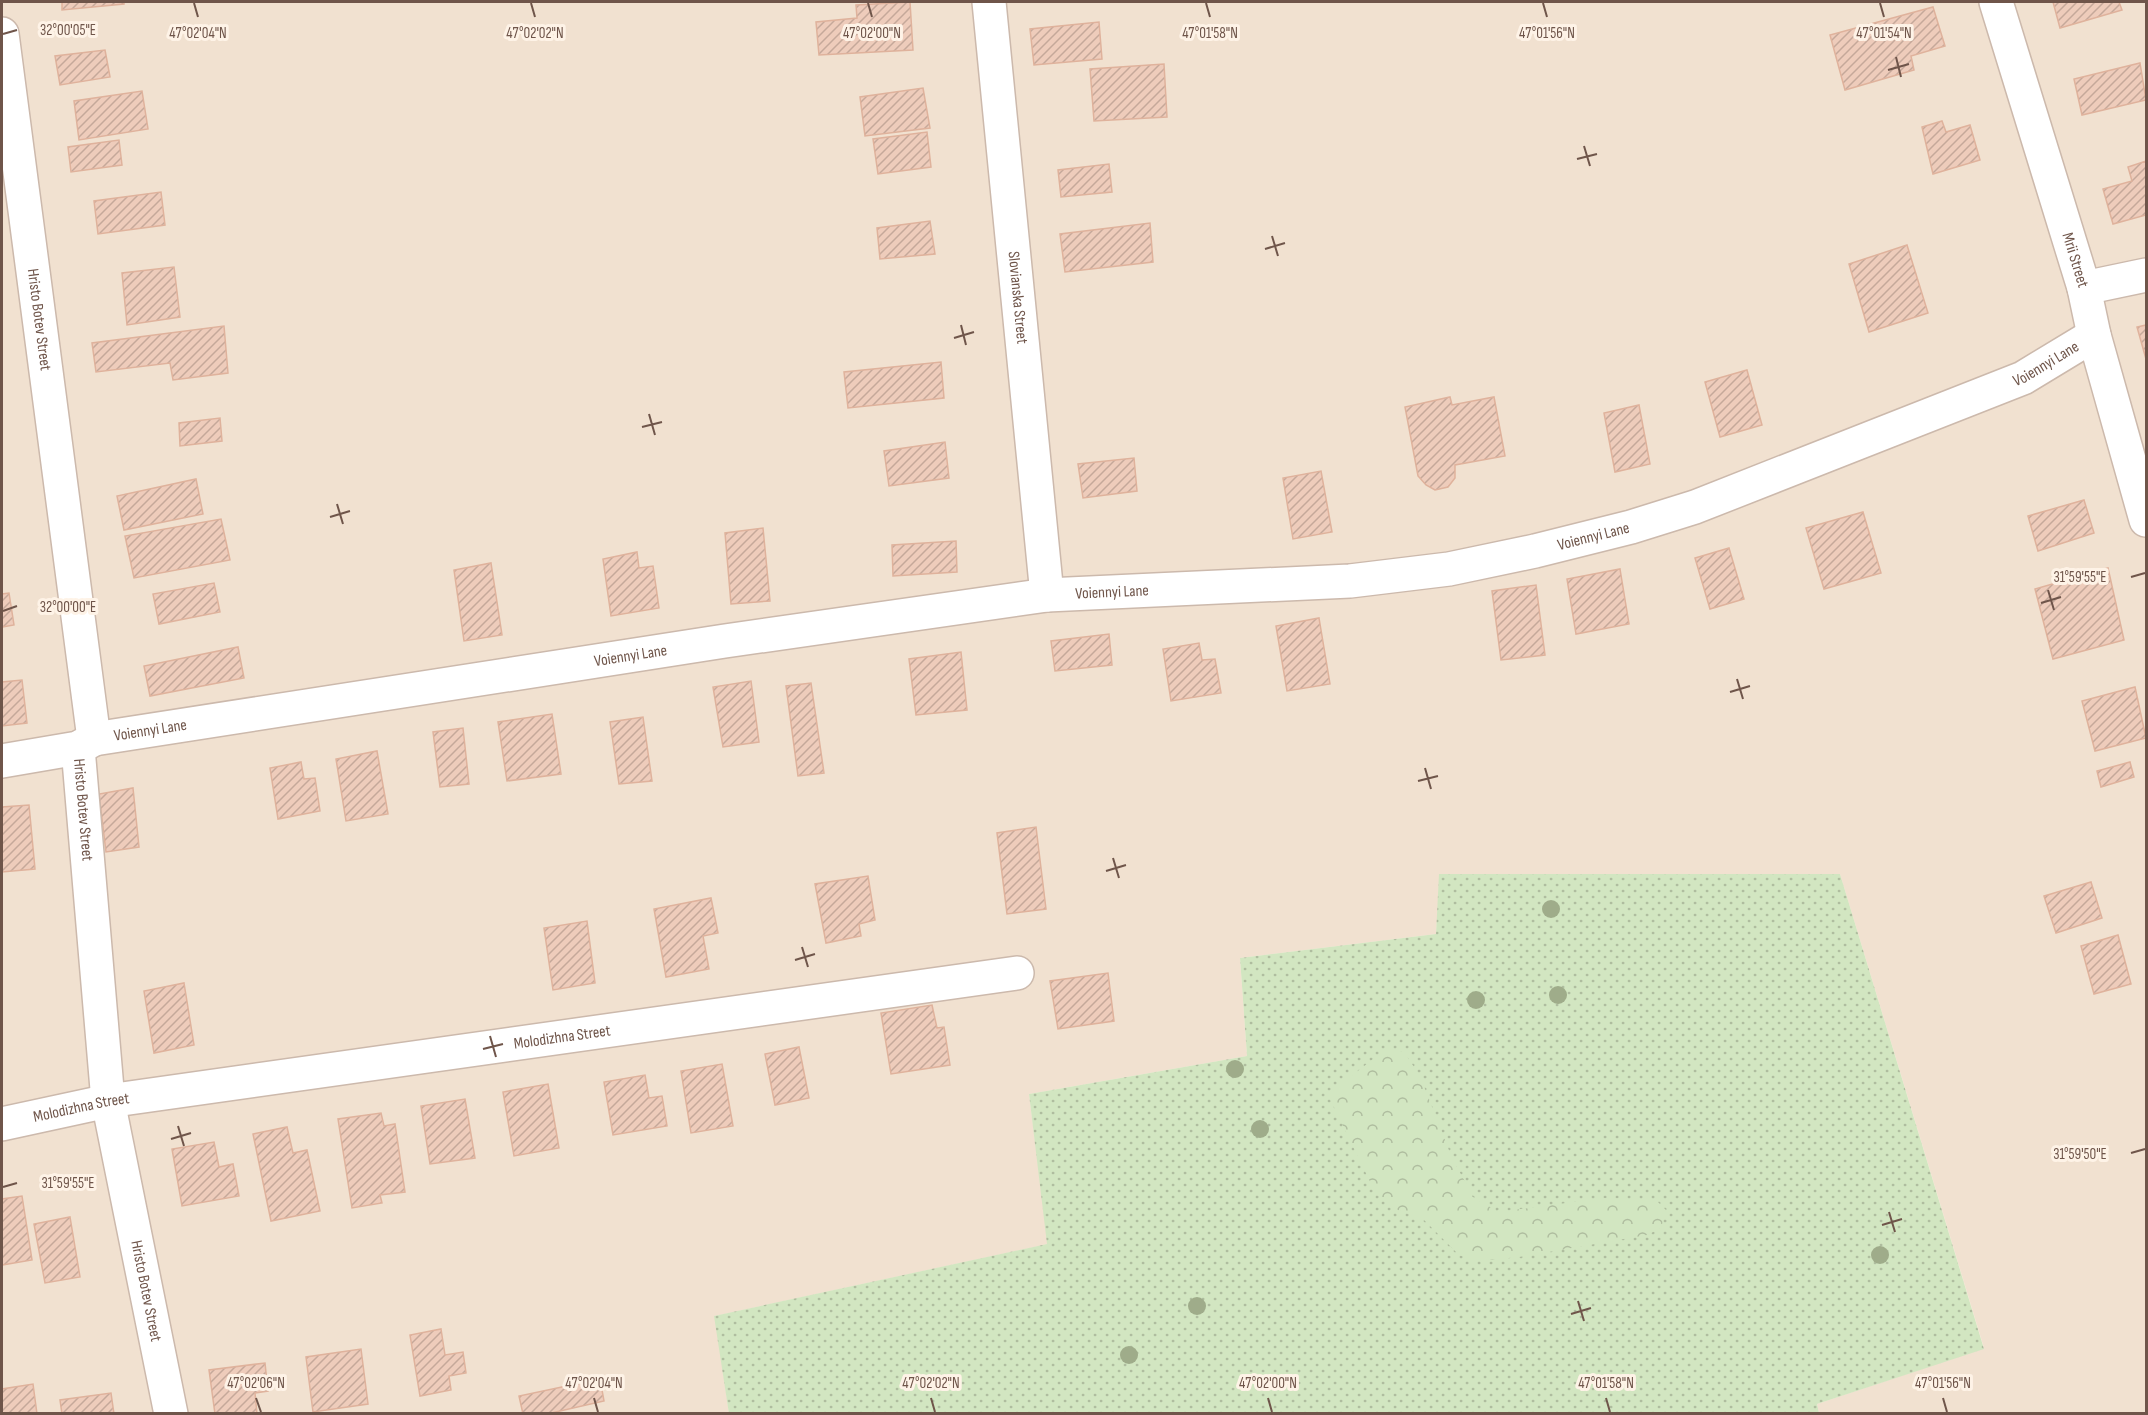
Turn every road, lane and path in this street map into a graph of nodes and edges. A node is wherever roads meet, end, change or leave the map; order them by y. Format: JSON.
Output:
{"nodes":[{"id":1,"x":989,"y":2,"type":"edge"},
{"id":2,"x":1996,"y":2,"type":"edge"},
{"id":3,"x":2,"y":34,"type":"edge"},
{"id":4,"x":2146,"y":275,"type":"edge"},
{"id":5,"x":2084,"y":288,"type":"junction"},
{"id":6,"x":2094,"y":336,"type":"junction"},
{"id":7,"x":2146,"y":520,"type":"edge"},
{"id":8,"x":1047,"y":595,"type":"junction"},
{"id":9,"x":86,"y":744,"type":"junction"},
{"id":10,"x":2,"y":761,"type":"edge"},
{"id":11,"x":1017,"y":973,"type":"dead end"},
{"id":12,"x":108,"y":1101,"type":"junction"},
{"id":13,"x":2,"y":1125,"type":"edge"},
{"id":14,"x":171,"y":1413,"type":"edge"}],
"edges":[{"from":1,"to":8,"type":"street","name":"Slovianska Street"},
{"from":2,"to":5,"type":"street","name":"Mrii Street"},
{"from":3,"to":9,"type":"street","name":"Hristo Botev Street"},
{"from":4,"to":5,"type":"street"},
{"from":5,"to":6,"type":"street","name":"Mrii Street"},
{"from":6,"to":7,"type":"street","name":"Mrii Street"},
{"from":6,"to":8,"type":"street","name":"Voiennyi Lane"},
{"from":8,"to":9,"type":"street","name":"Voiennyi Lane"},
{"from":9,"to":10,"type":"street","name":"Voiennyi Lane"},
{"from":9,"to":12,"type":"street","name":"Hristo Botev Street"},
{"from":11,"to":12,"type":"street","name":"Molodizhna Street"},
{"from":12,"to":13,"type":"street","name":"Molodizhna Street"},
{"from":12,"to":14,"type":"street","name":"Hristo Botev Street"}]}
